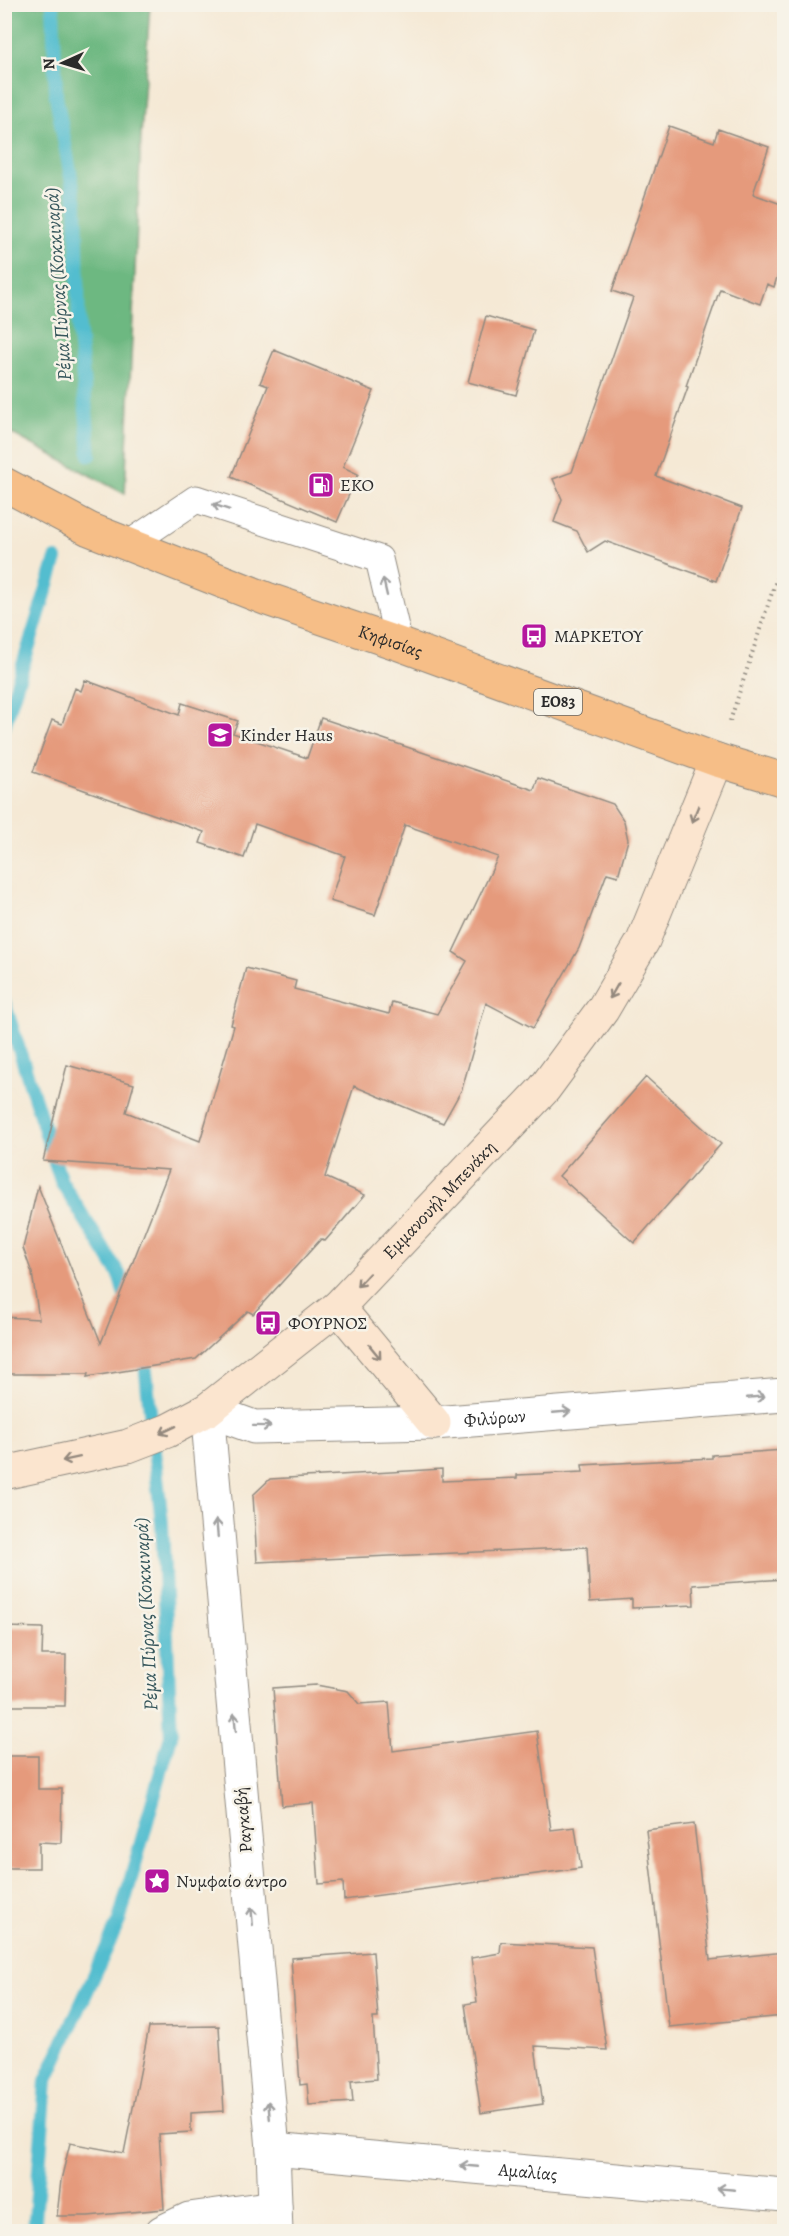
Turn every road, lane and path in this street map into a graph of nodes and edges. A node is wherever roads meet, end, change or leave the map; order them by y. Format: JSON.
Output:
{"nodes":[{"id":1,"x":14,"y":489,"type":"edge"},
{"id":2,"x":128,"y":545,"type":"junction"},
{"id":3,"x":784,"y":556,"type":"edge"},
{"id":4,"x":399,"y":644,"type":"junction"},
{"id":5,"x":717,"y":760,"type":"junction"},
{"id":6,"x":784,"y":780,"type":"edge"},
{"id":7,"x":338,"y":1306,"type":"junction"},
{"id":8,"x":784,"y":1395,"type":"edge"},
{"id":9,"x":207,"y":1410,"type":"junction"},
{"id":10,"x":434,"y":1423,"type":"junction"},
{"id":11,"x":4,"y":1473,"type":"edge"},
{"id":12,"x":273,"y":2149,"type":"junction"},
{"id":13,"x":784,"y":2195,"type":"edge"},
{"id":14,"x":275,"y":2219,"type":"edge"},
{"id":15,"x":162,"y":2232,"type":"edge"}],
"edges":[{"from":1,"to":2,"type":"main road","name":"Κηφισίας","number":"ΕΟ83"},
{"from":2,"to":4,"type":"main road","name":"Κηφισίας","number":"ΕΟ83"},
{"from":4,"to":2,"type":"lane","one_way":true},
{"from":3,"to":5,"type":"path"},
{"from":4,"to":5,"type":"main road","name":"Κηφισίας","number":"ΕΟ83"},
{"from":5,"to":6,"type":"main road","name":"Κηφισίας","number":"ΕΟ83"},
{"from":5,"to":7,"type":"main road","name":"Εμμανουήλ Μπενάκη","one_way":true},
{"from":7,"to":9,"type":"main road","name":"Εμμανουήλ Μπενάκη"},
{"from":7,"to":10,"type":"main road","one_way":true},
{"from":10,"to":8,"type":"street","name":"Φιλύρων","one_way":true},
{"from":9,"to":10,"type":"street","name":"Φιλύρων","one_way":true},
{"from":9,"to":11,"type":"main road","name":"Εμμανουήλ Μπενάκη","one_way":true},
{"from":12,"to":9,"type":"street","name":"Ραγκαβή","one_way":true},
{"from":13,"to":12,"type":"street","name":"Αμαλίας","one_way":true},
{"from":12,"to":14,"type":"street","name":"Ραγκαβή"},
{"from":14,"to":15,"type":"street"}]}
